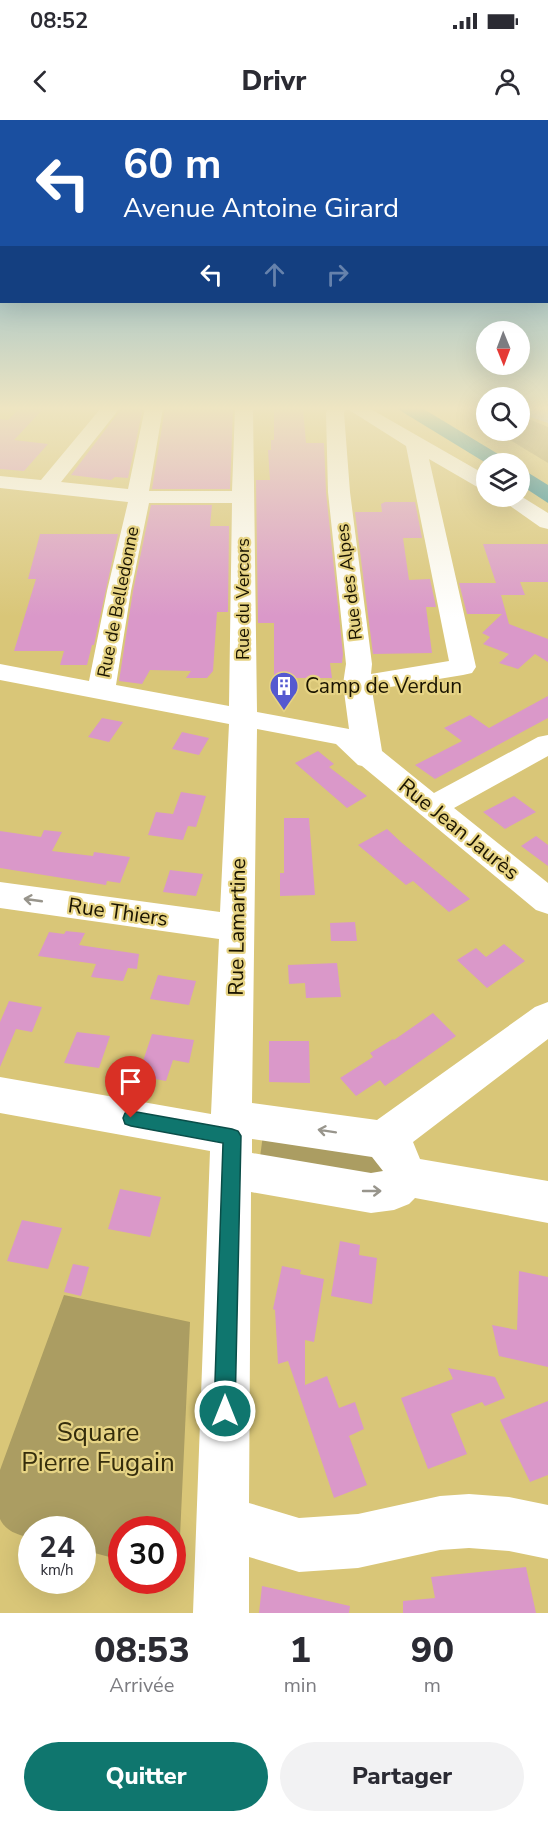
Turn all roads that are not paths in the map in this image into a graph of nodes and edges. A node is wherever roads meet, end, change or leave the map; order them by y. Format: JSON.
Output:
{"nodes":[{"id":1,"x":18,"y":478,"type":"edge"},
{"id":2,"x":43,"y":478,"type":"edge"},
{"id":3,"x":44,"y":478,"type":"edge"},
{"id":4,"x":142,"y":478,"type":"edge"},
{"id":5,"x":243,"y":478,"type":"edge"},
{"id":6,"x":338,"y":478,"type":"edge"},
{"id":7,"x":423,"y":478,"type":"edge"},
{"id":8,"x":0,"y":482,"type":"edge"},
{"id":9,"x":40,"y":482,"type":"junction"},
{"id":10,"x":139,"y":493,"type":"junction"},
{"id":11,"x":243,"y":497,"type":"junction"},
{"id":12,"x":524,"y":507,"type":"edge"},
{"id":13,"x":548,"y":522,"type":"edge"},
{"id":14,"x":0,"y":672,"type":"edge"},
{"id":15,"x":357,"y":684,"type":"junction"},
{"id":16,"x":101,"y":691,"type":"junction"},
{"id":17,"x":243,"y":718,"type":"junction"},
{"id":18,"x":548,"y":744,"type":"edge"},
{"id":19,"x":369,"y":758,"type":"junction"},
{"id":20,"x":432,"y":807,"type":"junction"},
{"id":21,"x":0,"y":895,"type":"edge"},
{"id":22,"x":548,"y":901,"type":"edge"},
{"id":23,"x":236,"y":926,"type":"junction"},
{"id":24,"x":548,"y":1018,"type":"edge"},
{"id":25,"x":0,"y":1095,"type":"edge"},
{"id":26,"x":382,"y":1140,"type":"junction"},
{"id":27,"x":232,"y":1141,"type":"junction"},
{"id":28,"x":406,"y":1176,"type":"junction"},
{"id":29,"x":548,"y":1202,"type":"edge"},
{"id":30,"x":221,"y":1528,"type":"junction"},
{"id":31,"x":548,"y":1532,"type":"edge"},
{"id":32,"x":221,"y":1613,"type":"edge"}],
"edges":[{"from":1,"to":9,"type":"street"},
{"from":2,"to":9,"type":"street"},
{"from":3,"to":9,"type":"street"},
{"from":4,"to":10,"type":"street","name":"Rue de Belledonne"},
{"from":5,"to":11,"type":"street","name":"Rue du Vercors"},
{"from":6,"to":15,"type":"street","name":"Rue des Alpes"},
{"from":7,"to":15,"type":"street"},
{"from":8,"to":9,"type":"street"},
{"from":9,"to":10,"type":"street"},
{"from":10,"to":11,"type":"street"},
{"from":10,"to":16,"type":"street","name":"Rue de Belledonne"},
{"from":11,"to":17,"type":"street","name":"Rue du Vercors"},
{"from":12,"to":13,"type":"street"},
{"from":14,"to":16,"type":"street","name":"Rue Jean Jaurès"},
{"from":15,"to":19,"type":"street","name":"Rue des Alpes"},
{"from":16,"to":17,"type":"street","name":"Rue Jean Jaurès"},
{"from":17,"to":19,"type":"street","name":"Rue Jean Jaurès"},
{"from":17,"to":23,"type":"street","name":"Rue Lamartine"},
{"from":18,"to":20,"type":"street"},
{"from":19,"to":20,"type":"street","name":"Rue Jean Jaurès"},
{"from":20,"to":22,"type":"street","name":"Rue Jean Jaurès"},
{"from":23,"to":21,"type":"street","name":"Rue Thiers","one_way":true},
{"from":23,"to":27,"type":"street","name":"Rue Lamartine"},
{"from":24,"to":26,"type":"street"},
{"from":25,"to":27,"type":"street"},
{"from":26,"to":27,"type":"street","one_way":true},
{"from":26,"to":28,"type":"street"},
{"from":27,"to":28,"type":"street","one_way":true},
{"from":27,"to":30,"type":"street","name":"Rue Lamartine"},
{"from":28,"to":29,"type":"street"},
{"from":30,"to":31,"type":"street"},
{"from":30,"to":32,"type":"street","name":"Rue Lamartine"}]}
